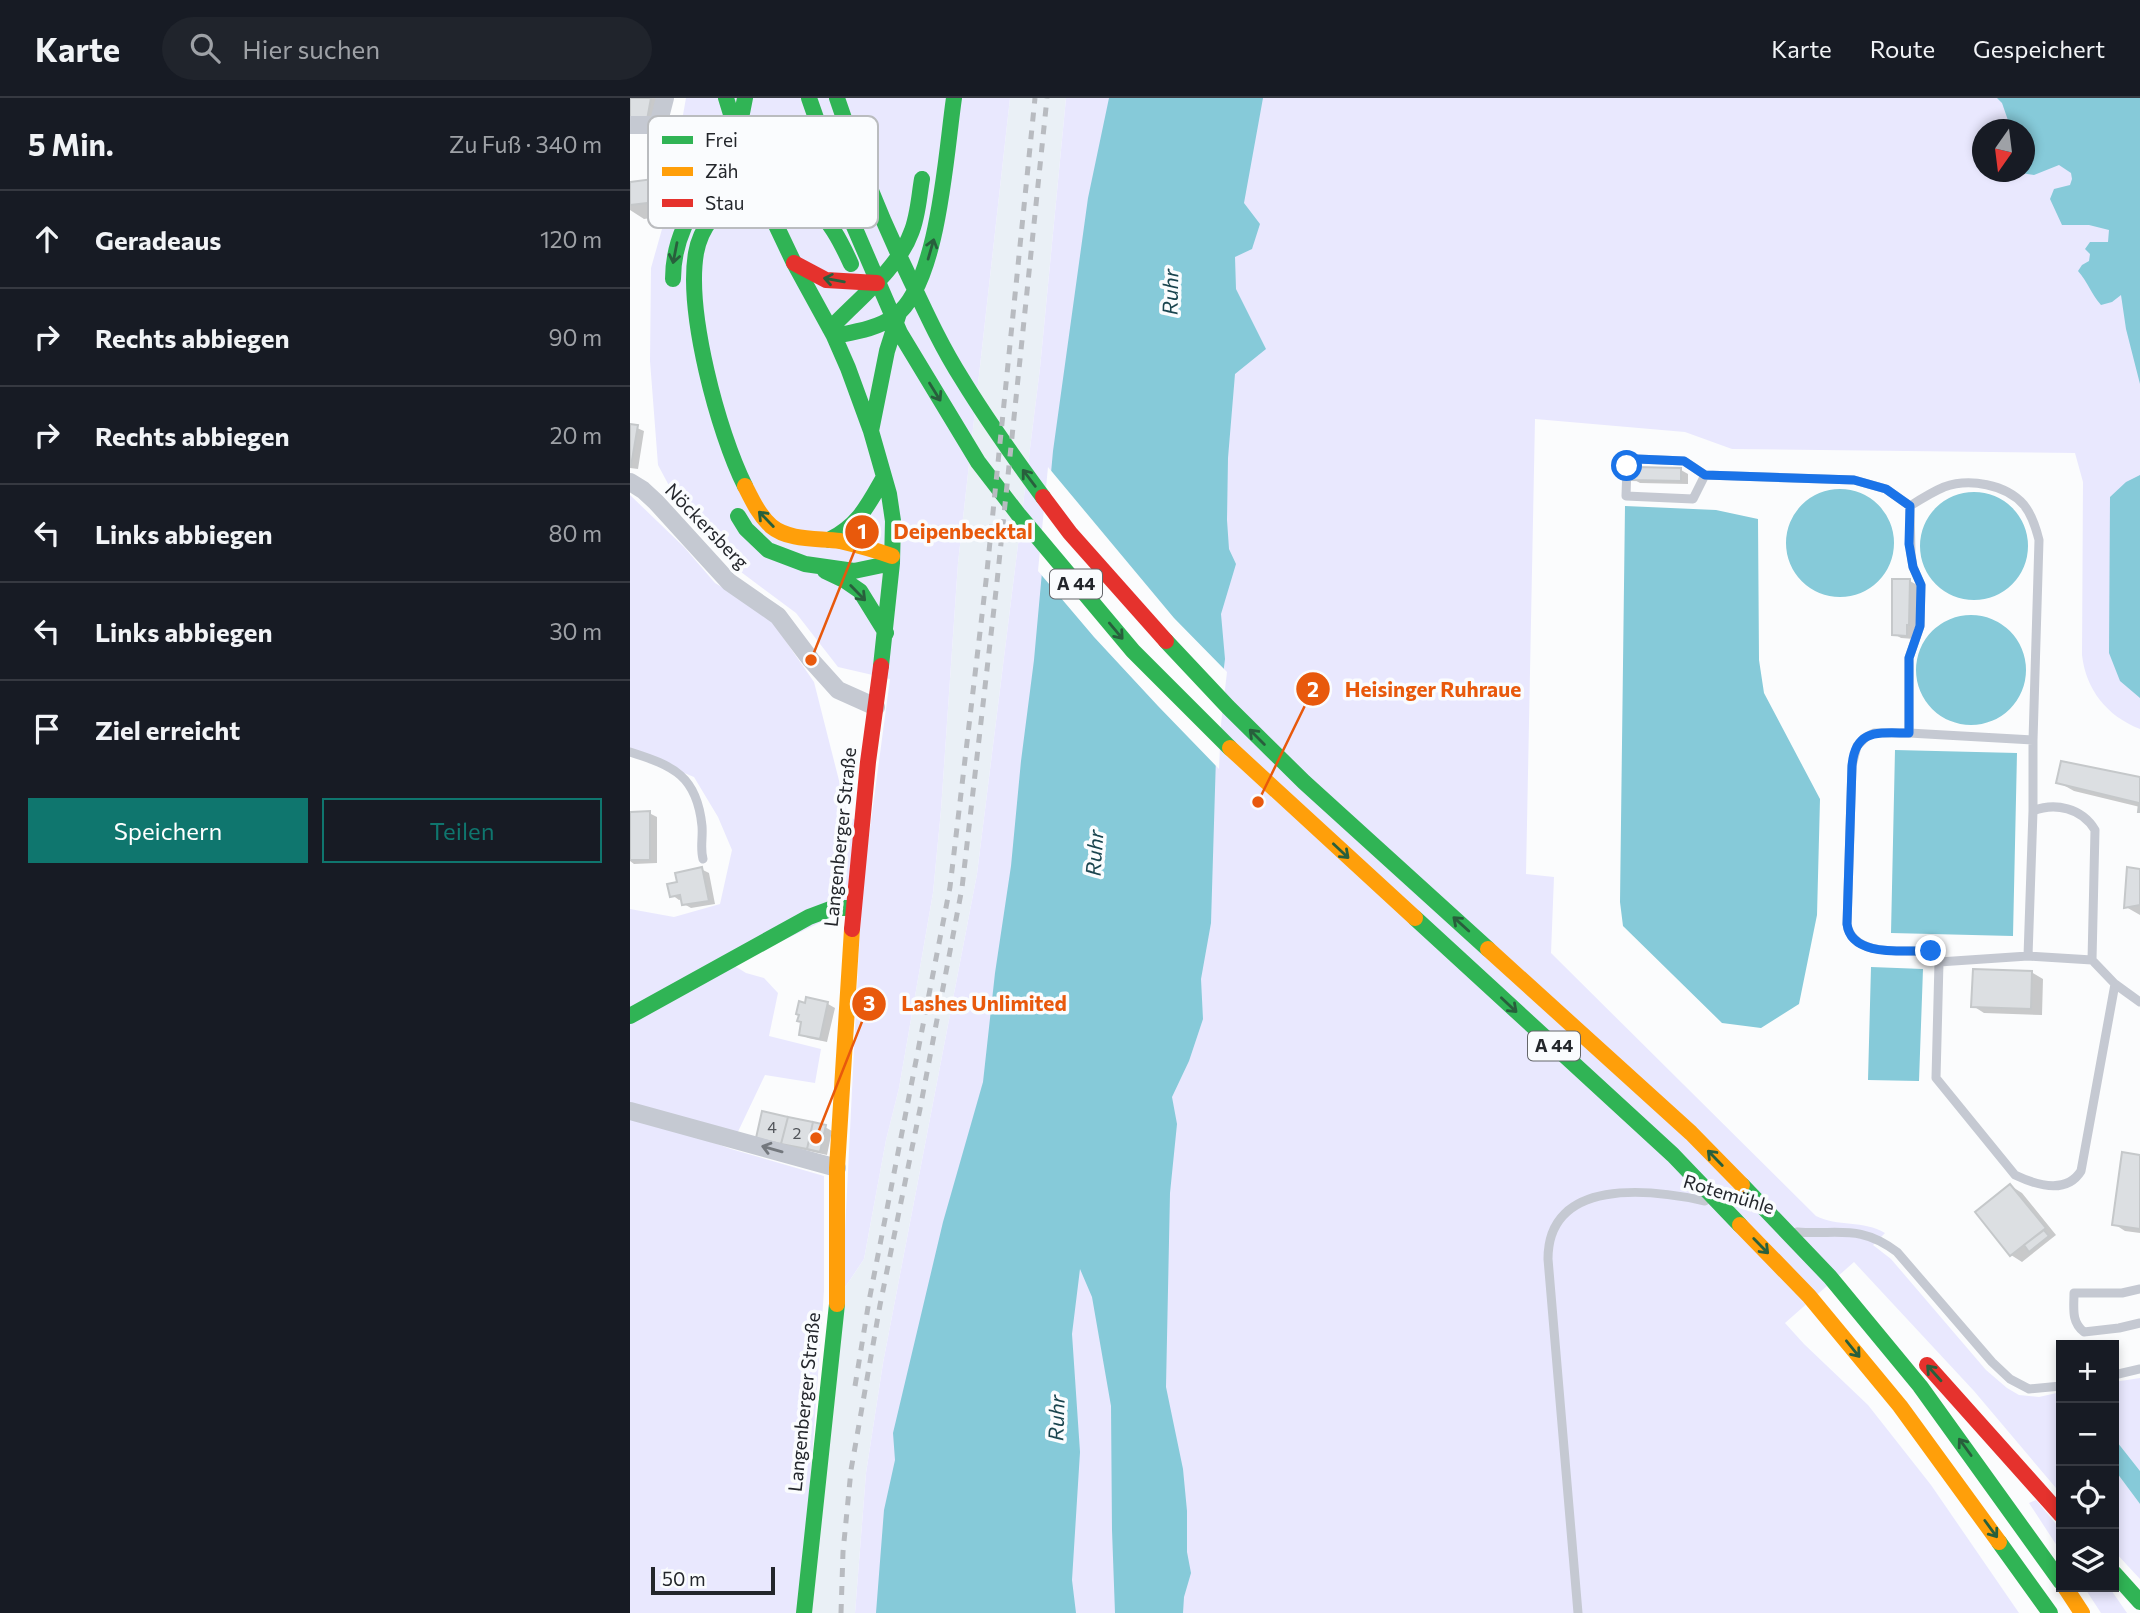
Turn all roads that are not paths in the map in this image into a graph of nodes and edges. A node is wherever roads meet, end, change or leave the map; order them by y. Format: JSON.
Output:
{"nodes":[{"id":1,"x":665,"y":98,"type":"edge"},
{"id":2,"x":726,"y":98,"type":"edge"},
{"id":3,"x":745,"y":98,"type":"edge"},
{"id":4,"x":809,"y":98,"type":"edge"},
{"id":5,"x":837,"y":98,"type":"edge"},
{"id":6,"x":954,"y":98,"type":"edge"},
{"id":7,"x":660,"y":116,"type":"edge"},
{"id":8,"x":732,"y":116,"type":"edge"},
{"id":9,"x":742,"y":116,"type":"edge"},
{"id":10,"x":815,"y":116,"type":"edge"},
{"id":11,"x":843,"y":116,"type":"edge"},
{"id":12,"x":630,"y":125,"type":"edge"},
{"id":13,"x":648,"y":125,"type":"edge"},
{"id":14,"x":925,"y":160,"type":"dead end"},
{"id":15,"x":878,"y":210,"type":"edge"},
{"id":16,"x":681,"y":228,"type":"edge"},
{"id":17,"x":707,"y":228,"type":"edge"},
{"id":18,"x":778,"y":228,"type":"edge"},
{"id":19,"x":830,"y":228,"type":"edge"},
{"id":20,"x":855,"y":228,"type":"edge"},
{"id":21,"x":794,"y":263,"type":"junction"},
{"id":22,"x":877,"y":283,"type":"junction"},
{"id":23,"x":675,"y":298,"type":"dead end"},
{"id":24,"x":900,"y":312,"type":"junction"},
{"id":25,"x":832,"y":333,"type":"junction"},
{"id":26,"x":900,"y":333,"type":"junction"},
{"id":27,"x":871,"y":431,"type":"junction"},
{"id":28,"x":1705,"y":475,"type":"junction"},
{"id":29,"x":884,"y":477,"type":"junction"},
{"id":30,"x":630,"y":482,"type":"edge"},
{"id":31,"x":732,"y":506,"type":"dead end"},
{"id":32,"x":1910,"y":506,"type":"junction"},
{"id":33,"x":829,"y":540,"type":"junction"},
{"id":34,"x":892,"y":560,"type":"junction"},
{"id":35,"x":817,"y":567,"type":"junction"},
{"id":36,"x":886,"y":633,"type":"junction"},
{"id":37,"x":876,"y":707,"type":"junction"},
{"id":38,"x":1909,"y":733,"type":"junction"},
{"id":39,"x":2033,"y":740,"type":"junction"},
{"id":40,"x":630,"y":752,"type":"edge"},
{"id":41,"x":2033,"y":811,"type":"junction"},
{"id":42,"x":703,"y":859,"type":"dead end"},
{"id":43,"x":853,"y":908,"type":"junction"},
{"id":44,"x":2028,"y":956,"type":"junction"},
{"id":45,"x":2092,"y":960,"type":"junction"},
{"id":46,"x":1939,"y":962,"type":"junction"},
{"id":47,"x":2115,"y":984,"type":"junction"},
{"id":48,"x":2140,"y":1002,"type":"edge"},
{"id":49,"x":630,"y":1016,"type":"edge"},
{"id":50,"x":630,"y":1111,"type":"edge"},
{"id":51,"x":837,"y":1168,"type":"junction"},
{"id":52,"x":1747,"y":1216,"type":"dead end"},
{"id":53,"x":1765,"y":1223,"type":"dead end"},
{"id":54,"x":1830,"y":1277,"type":"junction"},
{"id":55,"x":2140,"y":1289,"type":"edge"},
{"id":56,"x":2140,"y":1323,"type":"edge"},
{"id":57,"x":1889,"y":1325,"type":"dead end"},
{"id":58,"x":1916,"y":1353,"type":"dead end"},
{"id":59,"x":2140,"y":1370,"type":"edge"},
{"id":60,"x":2119,"y":1374,"type":"edge"},
{"id":61,"x":2056,"y":1387,"type":"edge"},
{"id":62,"x":2056,"y":1509,"type":"edge"},
{"id":63,"x":2056,"y":1575,"type":"edge"},
{"id":64,"x":2119,"y":1579,"type":"edge"},
{"id":65,"x":2068,"y":1592,"type":"edge"},
{"id":66,"x":2140,"y":1602,"type":"edge"},
{"id":67,"x":2047,"y":1609,"type":"edge"},
{"id":68,"x":804,"y":1613,"type":"edge"},
{"id":69,"x":1578,"y":1613,"type":"edge"},
{"id":70,"x":2082,"y":1613,"type":"edge"}],
"edges":[{"from":1,"to":7,"type":"street"},
{"from":2,"to":8,"type":"main road","name":"Langenberger Straße"},
{"from":3,"to":9,"type":"main road","one_way":true},
{"from":4,"to":10,"type":"main road","number":"A 44"},
{"from":11,"to":5,"type":"main road","number":"A 44","one_way":true},
{"from":24,"to":6,"type":"main road","one_way":true},
{"from":12,"to":13,"type":"street"},
{"from":14,"to":22,"type":"main road"},
{"from":54,"to":15,"type":"main road","number":"A 44","one_way":true},
{"from":16,"to":23,"type":"main road","one_way":true},
{"from":33,"to":17,"type":"main road","one_way":true},
{"from":18,"to":21,"type":"main road","name":"Langenberger Straße"},
{"from":19,"to":26,"type":"main road","one_way":true},
{"from":20,"to":26,"type":"main road","number":"A 44"},
{"from":22,"to":21,"type":"main road","one_way":true},
{"from":21,"to":25,"type":"main road","name":"Langenberger Straße"},
{"from":22,"to":25,"type":"main road"},
{"from":24,"to":25,"type":"main road"},
{"from":24,"to":27,"type":"main road"},
{"from":25,"to":27,"type":"main road","name":"Langenberger Straße"},
{"from":26,"to":67,"type":"main road","number":"A 44","one_way":true},
{"from":27,"to":29,"type":"main road","name":"Langenberger Straße"},
{"from":28,"to":28,"type":"lane"},
{"from":28,"to":32,"type":"lane"},
{"from":29,"to":33,"type":"main road"},
{"from":29,"to":34,"type":"main road","name":"Langenberger Straße"},
{"from":30,"to":37,"type":"street","name":"Nöckersberg"},
{"from":31,"to":35,"type":"main road"},
{"from":32,"to":38,"type":"lane"},
{"from":32,"to":39,"type":"lane"},
{"from":33,"to":34,"type":"main road"},
{"from":34,"to":35,"type":"main road"},
{"from":34,"to":36,"type":"main road","name":"Langenberger Straße"},
{"from":35,"to":36,"type":"main road","one_way":true},
{"from":36,"to":37,"type":"main road","name":"Langenberger Straße"},
{"from":37,"to":43,"type":"main road","name":"Langenberger Straße"},
{"from":38,"to":39,"type":"lane"},
{"from":38,"to":46,"type":"lane"},
{"from":39,"to":41,"type":"lane"},
{"from":40,"to":42,"type":"lane"},
{"from":41,"to":44,"type":"lane"},
{"from":41,"to":45,"type":"lane"},
{"from":43,"to":49,"type":"main road"},
{"from":43,"to":51,"type":"main road","name":"Langenberger Straße"},
{"from":44,"to":45,"type":"lane"},
{"from":44,"to":46,"type":"lane"},
{"from":45,"to":47,"type":"lane"},
{"from":46,"to":47,"type":"lane"},
{"from":47,"to":48,"type":"lane"},
{"from":51,"to":50,"type":"street","one_way":true},
{"from":51,"to":68,"type":"main road","name":"Langenberger Straße"},
{"from":52,"to":69,"type":"lane","name":"Rotemühle"},
{"from":53,"to":61,"type":"lane","name":"Rotemühle"},
{"from":54,"to":57,"type":"main road"},
{"from":63,"to":54,"type":"main road","number":"A 44","one_way":true},
{"from":55,"to":56,"type":"lane"},
{"from":62,"to":58,"type":"main road","one_way":true},
{"from":59,"to":60,"type":"lane"},
{"from":64,"to":66,"type":"main road"},
{"from":65,"to":70,"type":"main road"}]}
